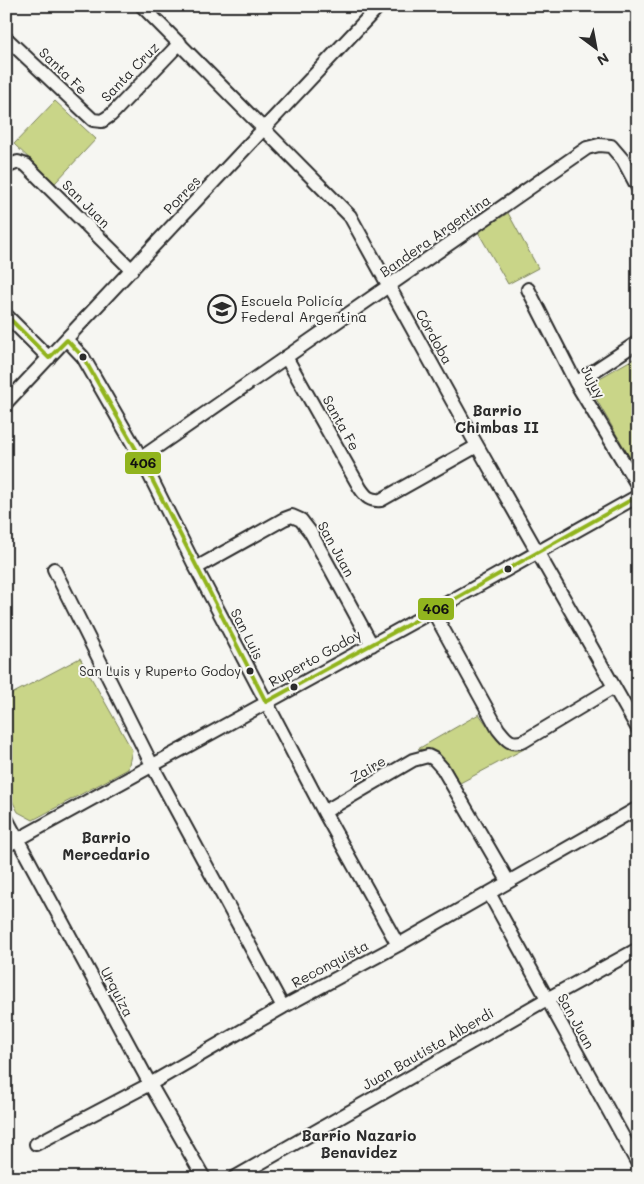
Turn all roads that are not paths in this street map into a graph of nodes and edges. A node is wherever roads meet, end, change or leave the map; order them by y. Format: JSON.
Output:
{"nodes":[{"id":1,"x":142,"y":6,"type":"edge"},
{"id":2,"x":379,"y":6,"type":"edge"},
{"id":3,"x":6,"y":38,"type":"edge"},
{"id":4,"x":180,"y":42,"type":"junction"},
{"id":5,"x":102,"y":121,"type":"joint"},
{"id":6,"x":265,"y":129,"type":"junction"},
{"id":7,"x":12,"y":164,"type":"edge"},
{"id":8,"x":638,"y":188,"type":"edge"},
{"id":9,"x":132,"y":270,"type":"junction"},
{"id":10,"x":388,"y":286,"type":"junction"},
{"id":11,"x":528,"y":289,"type":"dead end"},
{"id":12,"x":6,"y":315,"type":"edge"},
{"id":13,"x":67,"y":340,"type":"junction"},
{"id":14,"x":638,"y":342,"type":"edge"},
{"id":15,"x":286,"y":357,"type":"junction"},
{"id":16,"x":50,"y":358,"type":"junction"},
{"id":17,"x":576,"y":383,"type":"junction"},
{"id":18,"x":6,"y":403,"type":"edge"},
{"id":19,"x":477,"y":446,"type":"junction"},
{"id":20,"x":141,"y":458,"type":"junction"},
{"id":21,"x":638,"y":486,"type":"edge"},
{"id":22,"x":638,"y":496,"type":"edge"},
{"id":23,"x":539,"y":552,"type":"junction"},
{"id":24,"x":196,"y":568,"type":"junction"},
{"id":25,"x":54,"y":569,"type":"dead end"},
{"id":26,"x":433,"y":612,"type":"junction"},
{"id":27,"x":372,"y":645,"type":"junction"},
{"id":28,"x":614,"y":687,"type":"junction"},
{"id":29,"x":266,"y":702,"type":"junction"},
{"id":30,"x":638,"y":729,"type":"edge"},
{"id":31,"x":152,"y":765,"type":"junction"},
{"id":32,"x":638,"y":808,"type":"edge"},
{"id":33,"x":324,"y":812,"type":"junction"},
{"id":34,"x":6,"y":818,"type":"edge"},
{"id":35,"x":12,"y":843,"type":"edge"},
{"id":36,"x":508,"y":881,"type":"junction"},
{"id":37,"x":489,"y":893,"type":"junction"},
{"id":38,"x":398,"y":945,"type":"junction"},
{"id":39,"x":638,"y":949,"type":"edge"},
{"id":40,"x":547,"y":999,"type":"junction"},
{"id":41,"x":283,"y":1007,"type":"junction"},
{"id":42,"x":150,"y":1084,"type":"junction"},
{"id":43,"x":36,"y":1144,"type":"dead end"},
{"id":44,"x":638,"y":1164,"type":"edge"},
{"id":45,"x":204,"y":1178,"type":"edge"},
{"id":46,"x":234,"y":1178,"type":"edge"}],
"edges":[{"from":1,"to":4,"type":"street","name":"Córdoba"},
{"from":2,"to":6,"type":"street","name":"Porres"},
{"from":3,"to":5,"type":"street","name":"Santa Fe"},
{"from":4,"to":5,"type":"street","name":"Santa Cruz"},
{"from":4,"to":6,"type":"street","name":"Córdoba"},
{"from":6,"to":9,"type":"street","name":"Porres"},
{"from":6,"to":10,"type":"street","name":"Córdoba"},
{"from":7,"to":9,"type":"street","name":"San Juan"},
{"from":8,"to":10,"type":"street","name":"Bandera Argentina"},
{"from":9,"to":13,"type":"street","name":"Porres"},
{"from":10,"to":15,"type":"street","name":"Bandera Argentina"},
{"from":10,"to":19,"type":"street","name":"Córdoba"},
{"from":11,"to":17,"type":"street","name":"Jujuy"},
{"from":12,"to":16,"type":"street"},
{"from":13,"to":16,"type":"street","name":"Porres"},
{"from":13,"to":20,"type":"street","name":"San Luis"},
{"from":14,"to":17,"type":"street"},
{"from":15,"to":19,"type":"street","name":"Santa Fe"},
{"from":15,"to":20,"type":"street","name":"Bandera Argentina"},
{"from":16,"to":18,"type":"street","name":"Porres"},
{"from":17,"to":21,"type":"street","name":"Jujuy"},
{"from":19,"to":23,"type":"street","name":"Córdoba"},
{"from":20,"to":24,"type":"street","name":"San Luis"},
{"from":22,"to":23,"type":"street","name":"Ruperto Godoy"},
{"from":23,"to":26,"type":"street","name":"Ruperto Godoy"},
{"from":23,"to":28,"type":"street","name":"Córdoba"},
{"from":24,"to":27,"type":"street","name":"San Juan"},
{"from":24,"to":29,"type":"street","name":"San Luis"},
{"from":25,"to":31,"type":"street"},
{"from":26,"to":27,"type":"street","name":"Ruperto Godoy"},
{"from":26,"to":28,"type":"street"},
{"from":27,"to":29,"type":"street","name":"Ruperto Godoy"},
{"from":28,"to":30,"type":"street","name":"Córdoba"},
{"from":29,"to":31,"type":"street","name":"Ruperto Godoy"},
{"from":29,"to":33,"type":"street","name":"San Luis"},
{"from":31,"to":35,"type":"street","name":"Ruperto Godoy"},
{"from":31,"to":41,"type":"street"},
{"from":32,"to":36,"type":"street","name":"Reconquista"},
{"from":33,"to":36,"type":"street","name":"Zaire"},
{"from":33,"to":38,"type":"street","name":"San Luis"},
{"from":34,"to":35,"type":"street","name":"Urquiza"},
{"from":35,"to":42,"type":"street","name":"Urquiza"},
{"from":36,"to":37,"type":"street","name":"Reconquista"},
{"from":37,"to":38,"type":"street","name":"Reconquista"},
{"from":37,"to":40,"type":"street","name":"San Juan"},
{"from":38,"to":41,"type":"street","name":"Reconquista"},
{"from":39,"to":40,"type":"street","name":"Juan Bautista Alberdi"},
{"from":40,"to":44,"type":"street","name":"San Juan"},
{"from":40,"to":46,"type":"street","name":"Juan Bautista Alberdi"},
{"from":41,"to":42,"type":"street","name":"Reconquista"},
{"from":42,"to":43,"type":"street","name":"Reconquista"},
{"from":42,"to":45,"type":"street","name":"Urquiza"}]}
